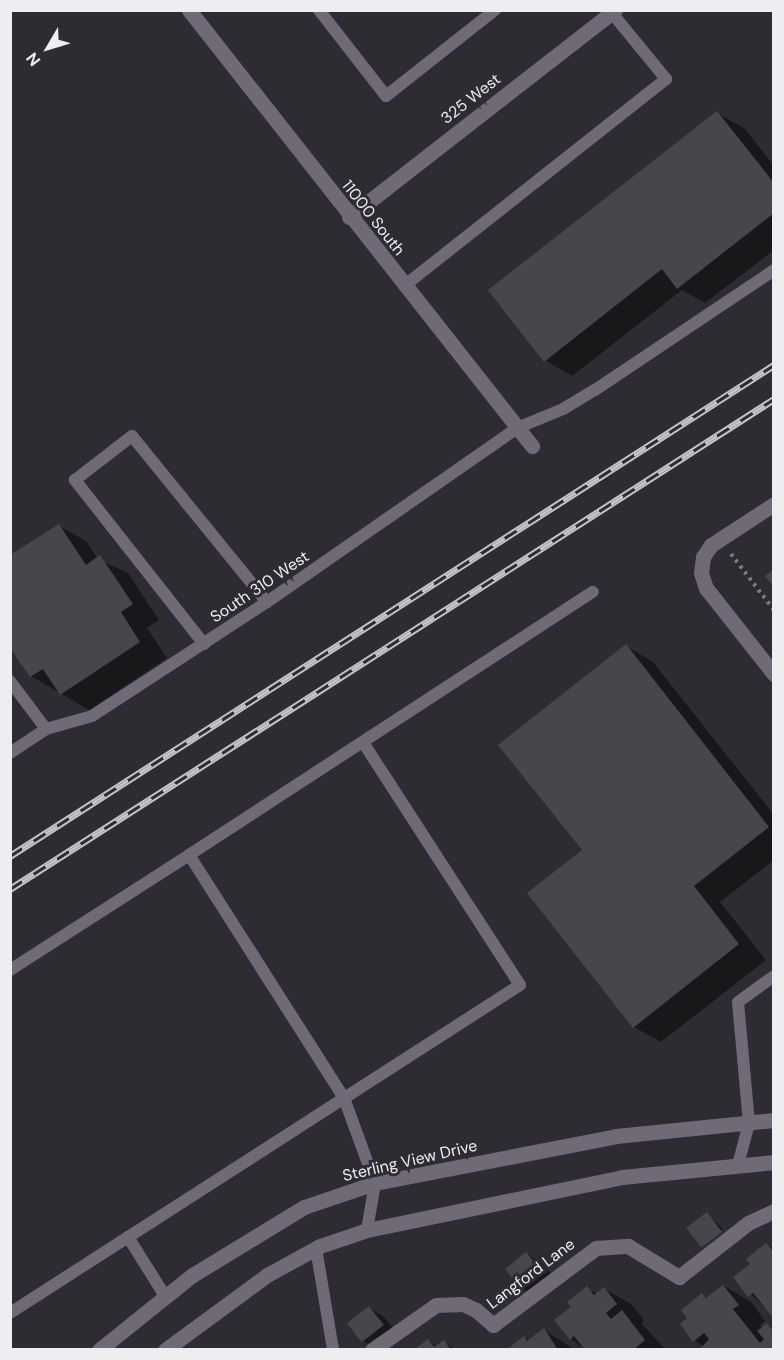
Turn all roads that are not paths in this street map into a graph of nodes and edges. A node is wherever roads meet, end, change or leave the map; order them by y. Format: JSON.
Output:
{"nodes":[{"id":1,"x":189,"y":10,"type":"edge"},
{"id":2,"x":319,"y":10,"type":"edge"},
{"id":3,"x":495,"y":10,"type":"edge"},
{"id":4,"x":614,"y":12,"type":"edge"},
{"id":5,"x":349,"y":217,"type":"junction"},
{"id":6,"x":774,"y":270,"type":"edge"},
{"id":7,"x":404,"y":286,"type":"junction"},
{"id":8,"x":517,"y":428,"type":"junction"},
{"id":9,"x":532,"y":446,"type":"dead end"},
{"id":10,"x":774,"y":504,"type":"edge"},
{"id":11,"x":593,"y":592,"type":"dead end"},
{"id":12,"x":267,"y":602,"type":"junction"},
{"id":13,"x":204,"y":644,"type":"junction"},
{"id":14,"x":774,"y":674,"type":"edge"},
{"id":15,"x":10,"y":681,"type":"edge"},
{"id":16,"x":46,"y":729,"type":"junction"},
{"id":17,"x":364,"y":744,"type":"junction"},
{"id":18,"x":10,"y":753,"type":"edge"},
{"id":19,"x":189,"y":855,"type":"junction"},
{"id":20,"x":10,"y":970,"type":"edge"},
{"id":21,"x":774,"y":976,"type":"edge"},
{"id":22,"x":344,"y":1098,"type":"junction"},
{"id":23,"x":774,"y":1120,"type":"edge"},
{"id":24,"x":749,"y":1123,"type":"junction"},
{"id":25,"x":774,"y":1162,"type":"edge"},
{"id":26,"x":738,"y":1165,"type":"junction"},
{"id":27,"x":375,"y":1183,"type":"junction"},
{"id":28,"x":774,"y":1211,"type":"edge"},
{"id":29,"x":367,"y":1230,"type":"junction"},
{"id":30,"x":128,"y":1237,"type":"junction"},
{"id":31,"x":316,"y":1248,"type":"junction"},
{"id":32,"x":165,"y":1296,"type":"junction"},
{"id":33,"x":10,"y":1313,"type":"edge"},
{"id":34,"x":99,"y":1350,"type":"edge"},
{"id":35,"x":165,"y":1350,"type":"edge"},
{"id":36,"x":333,"y":1350,"type":"edge"},
{"id":37,"x":372,"y":1350,"type":"edge"}],
"edges":[{"from":1,"to":5,"type":"street","name":"11000 South"},
{"from":2,"to":3,"type":"lane"},
{"from":4,"to":5,"type":"street","name":"325 West"},
{"from":4,"to":7,"type":"lane"},
{"from":5,"to":7,"type":"street","name":"11000 South"},
{"from":6,"to":8,"type":"lane","name":"South 310 West"},
{"from":7,"to":8,"type":"street","name":"11000 South"},
{"from":8,"to":9,"type":"street","name":"11000 South"},
{"from":8,"to":12,"type":"lane","name":"South 310 West"},
{"from":10,"to":14,"type":"street"},
{"from":11,"to":17,"type":"lane"},
{"from":12,"to":13,"type":"lane","name":"South 310 West"},
{"from":12,"to":13,"type":"lane"},
{"from":13,"to":16,"type":"lane","name":"South 310 West"},
{"from":15,"to":16,"type":"lane"},
{"from":16,"to":18,"type":"lane","name":"South 310 West"},
{"from":17,"to":19,"type":"lane"},
{"from":17,"to":22,"type":"lane"},
{"from":19,"to":20,"type":"lane"},
{"from":19,"to":22,"type":"lane"},
{"from":21,"to":24,"type":"lane"},
{"from":22,"to":27,"type":"lane"},
{"from":22,"to":30,"type":"lane"},
{"from":23,"to":24,"type":"street","name":"Sterling View Drive"},
{"from":24,"to":26,"type":"lane"},
{"from":24,"to":27,"type":"street","name":"Sterling View Drive"},
{"from":25,"to":26,"type":"street"},
{"from":26,"to":29,"type":"street"},
{"from":27,"to":29,"type":"lane"},
{"from":27,"to":32,"type":"street","name":"Sterling View Drive"},
{"from":28,"to":37,"type":"street","name":"Langford Lane"},
{"from":29,"to":31,"type":"street"},
{"from":30,"to":32,"type":"lane"},
{"from":30,"to":33,"type":"lane"},
{"from":31,"to":35,"type":"street"},
{"from":31,"to":36,"type":"lane"},
{"from":32,"to":34,"type":"street","name":"Sterling View Drive"}]}
